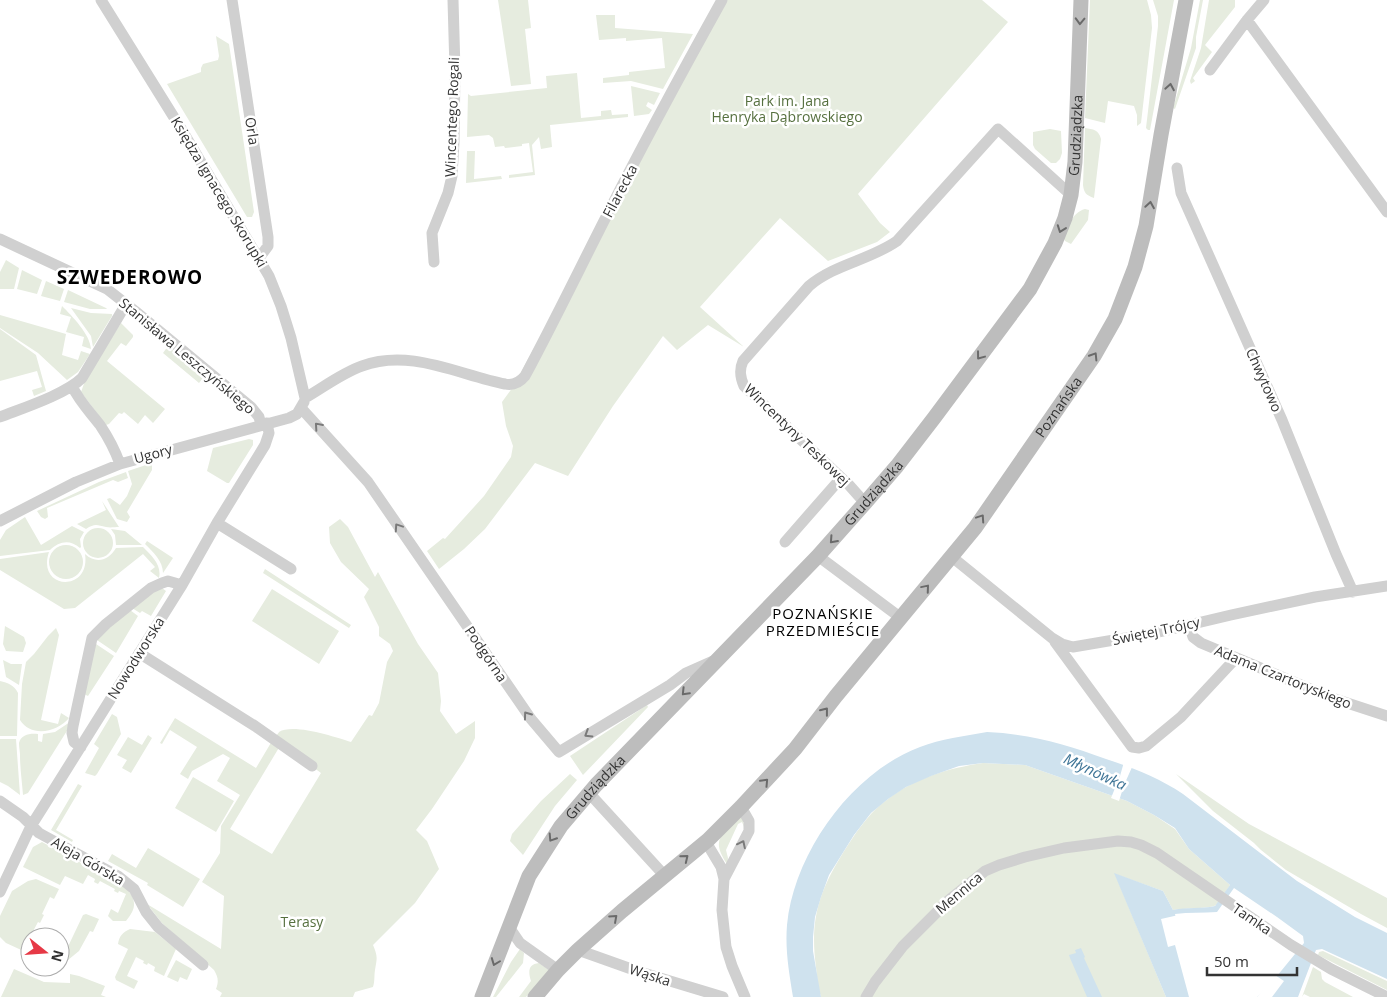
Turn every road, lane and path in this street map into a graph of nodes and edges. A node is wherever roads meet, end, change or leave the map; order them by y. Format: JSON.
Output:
{"nodes":[{"id":1,"x":101,"y":0,"type":"edge"},
{"id":2,"x":232,"y":0,"type":"edge"},
{"id":3,"x":453,"y":0,"type":"edge"},
{"id":4,"x":722,"y":0,"type":"edge"},
{"id":5,"x":1081,"y":0,"type":"edge"},
{"id":6,"x":1186,"y":0,"type":"edge"},
{"id":7,"x":1264,"y":0,"type":"edge"},
{"id":8,"x":1247,"y":20,"type":"junction"},
{"id":9,"x":1210,"y":70,"type":"dead end"},
{"id":10,"x":1177,"y":168,"type":"dead end"},
{"id":11,"x":1071,"y":194,"type":"junction"},
{"id":12,"x":1387,"y":212,"type":"edge"},
{"id":13,"x":0,"y":238,"type":"edge"},
{"id":14,"x":259,"y":258,"type":"junction"},
{"id":15,"x":434,"y":262,"type":"dead end"},
{"id":16,"x":126,"y":304,"type":"junction"},
{"id":17,"x":518,"y":382,"type":"joint"},
{"id":18,"x":72,"y":386,"type":"junction"},
{"id":19,"x":303,"y":403,"type":"junction"},
{"id":20,"x":0,"y":417,"type":"edge"},
{"id":21,"x":264,"y":424,"type":"junction"},
{"id":22,"x":120,"y":464,"type":"junction"},
{"id":23,"x":841,"y":478,"type":"junction"},
{"id":24,"x":865,"y":503,"type":"junction"},
{"id":25,"x":0,"y":521,"type":"edge"},
{"id":26,"x":217,"y":523,"type":"junction"},
{"id":27,"x":785,"y":542,"type":"dead end"},
{"id":28,"x":818,"y":556,"type":"junction"},
{"id":29,"x":952,"y":557,"type":"junction"},
{"id":30,"x":291,"y":569,"type":"dead end"},
{"id":31,"x":182,"y":585,"type":"junction"},
{"id":32,"x":1387,"y":586,"type":"edge"},
{"id":33,"x":1354,"y":592,"type":"junction"},
{"id":34,"x":901,"y":618,"type":"junction"},
{"id":35,"x":1190,"y":625,"type":"junction"},
{"id":36,"x":1052,"y":638,"type":"junction"},
{"id":37,"x":139,"y":653,"type":"junction"},
{"id":38,"x":719,"y":658,"type":"junction"},
{"id":39,"x":1236,"y":658,"type":"junction"},
{"id":40,"x":1387,"y":716,"type":"edge"},
{"id":41,"x":80,"y":747,"type":"junction"},
{"id":42,"x":312,"y":766,"type":"dead end"},
{"id":43,"x":589,"y":793,"type":"junction"},
{"id":44,"x":0,"y":801,"type":"edge"},
{"id":45,"x":741,"y":807,"type":"junction"},
{"id":46,"x":32,"y":826,"type":"junction"},
{"id":47,"x":1118,"y":841,"type":"joint"},
{"id":48,"x":706,"y":842,"type":"junction"},
{"id":49,"x":664,"y":875,"type":"junction"},
{"id":50,"x":724,"y":879,"type":"junction"},
{"id":51,"x":0,"y":892,"type":"edge"},
{"id":52,"x":509,"y":927,"type":"junction"},
{"id":53,"x":578,"y":950,"type":"junction"},
{"id":54,"x":203,"y":965,"type":"dead end"},
{"id":55,"x":558,"y":970,"type":"junction"},
{"id":56,"x":482,"y":997,"type":"edge"},
{"id":57,"x":536,"y":997,"type":"edge"},
{"id":58,"x":723,"y":997,"type":"edge"},
{"id":59,"x":745,"y":997,"type":"edge"},
{"id":60,"x":866,"y":997,"type":"edge"},
{"id":61,"x":1387,"y":997,"type":"edge"}],
"edges":[{"from":1,"to":14,"type":"street","name":"Księdza Ignacego Skorupki"},
{"from":2,"to":14,"type":"street","name":"Orla"},
{"from":3,"to":15,"type":"street","name":"Wincentego Rogali"},
{"from":4,"to":17,"type":"street","name":"Filarecka"},
{"from":5,"to":11,"type":"main road","name":"Grudziądzka","one_way":true},
{"from":29,"to":6,"type":"main road","name":"Poznańska","one_way":true},
{"from":7,"to":8,"type":"street"},
{"from":8,"to":9,"type":"street"},
{"from":8,"to":12,"type":"street"},
{"from":10,"to":33,"type":"street","name":"Chwytowo"},
{"from":11,"to":23,"type":"street","name":"Wincentyny Teskowej"},
{"from":11,"to":24,"type":"main road","name":"Grudziądzka","one_way":true},
{"from":13,"to":16,"type":"street","name":"Stanisława Leszczyńskiego"},
{"from":14,"to":19,"type":"street","name":"Księdza Ignacego Skorupki"},
{"from":16,"to":18,"type":"street"},
{"from":16,"to":21,"type":"street","name":"Stanisława Leszczyńskiego"},
{"from":17,"to":19,"type":"street","name":"Ugory"},
{"from":18,"to":20,"type":"street"},
{"from":18,"to":22,"type":"street"},
{"from":19,"to":21,"type":"street","name":"Ugory"},
{"from":38,"to":19,"type":"street","name":"Podgórna","one_way":true},
{"from":21,"to":22,"type":"street","name":"Ugory"},
{"from":21,"to":26,"type":"street","name":"Nowodworska"},
{"from":22,"to":25,"type":"street","name":"Ugory"},
{"from":23,"to":24,"type":"street","name":"Wincentyny Teskowej"},
{"from":23,"to":27,"type":"street"},
{"from":24,"to":28,"type":"main road","name":"Grudziądzka","one_way":true},
{"from":26,"to":30,"type":"street"},
{"from":26,"to":31,"type":"street","name":"Nowodworska"},
{"from":28,"to":34,"type":"street"},
{"from":28,"to":38,"type":"main road","name":"Grudziądzka"},
{"from":34,"to":29,"type":"main road","name":"Poznańska","one_way":true},
{"from":29,"to":36,"type":"street","name":"Świętej Trójcy"},
{"from":31,"to":37,"type":"street","name":"Nowodworska"},
{"from":31,"to":41,"type":"street"},
{"from":32,"to":33,"type":"street","name":"Świętej Trójcy"},
{"from":33,"to":35,"type":"street","name":"Świętej Trójcy"},
{"from":45,"to":34,"type":"main road","name":"Poznańska","one_way":true},
{"from":35,"to":36,"type":"street","name":"Świętej Trójcy"},
{"from":35,"to":39,"type":"street","name":"Adama Czartoryskiego"},
{"from":36,"to":39,"type":"street"},
{"from":37,"to":41,"type":"street","name":"Nowodworska"},
{"from":37,"to":42,"type":"street"},
{"from":38,"to":43,"type":"main road","name":"Grudziądzka","one_way":true},
{"from":39,"to":40,"type":"street","name":"Adama Czartoryskiego"},
{"from":41,"to":46,"type":"street","name":"Nowodworska"},
{"from":43,"to":49,"type":"street"},
{"from":43,"to":52,"type":"main road","name":"Grudziądzka","one_way":true},
{"from":44,"to":46,"type":"street","name":"Aleja Górska"},
{"from":45,"to":48,"type":"main road","name":"Poznańska"},
{"from":50,"to":45,"type":"street","one_way":true},
{"from":46,"to":51,"type":"street","name":"Nowodworska"},
{"from":46,"to":54,"type":"street","name":"Aleja Górska"},
{"from":47,"to":60,"type":"street","name":"Mennica"},
{"from":47,"to":61,"type":"street","name":"Tamka"},
{"from":49,"to":48,"type":"main road","name":"Poznańska","one_way":true},
{"from":48,"to":50,"type":"street"},
{"from":53,"to":49,"type":"main road","name":"Poznańska","one_way":true},
{"from":50,"to":59,"type":"street"},
{"from":52,"to":55,"type":"street"},
{"from":52,"to":56,"type":"main road","name":"Grudziądzka","one_way":true},
{"from":53,"to":55,"type":"main road","name":"Poznańska"},
{"from":53,"to":58,"type":"street","name":"Wąska"},
{"from":55,"to":57,"type":"main road","name":"Poznańska"}]}
